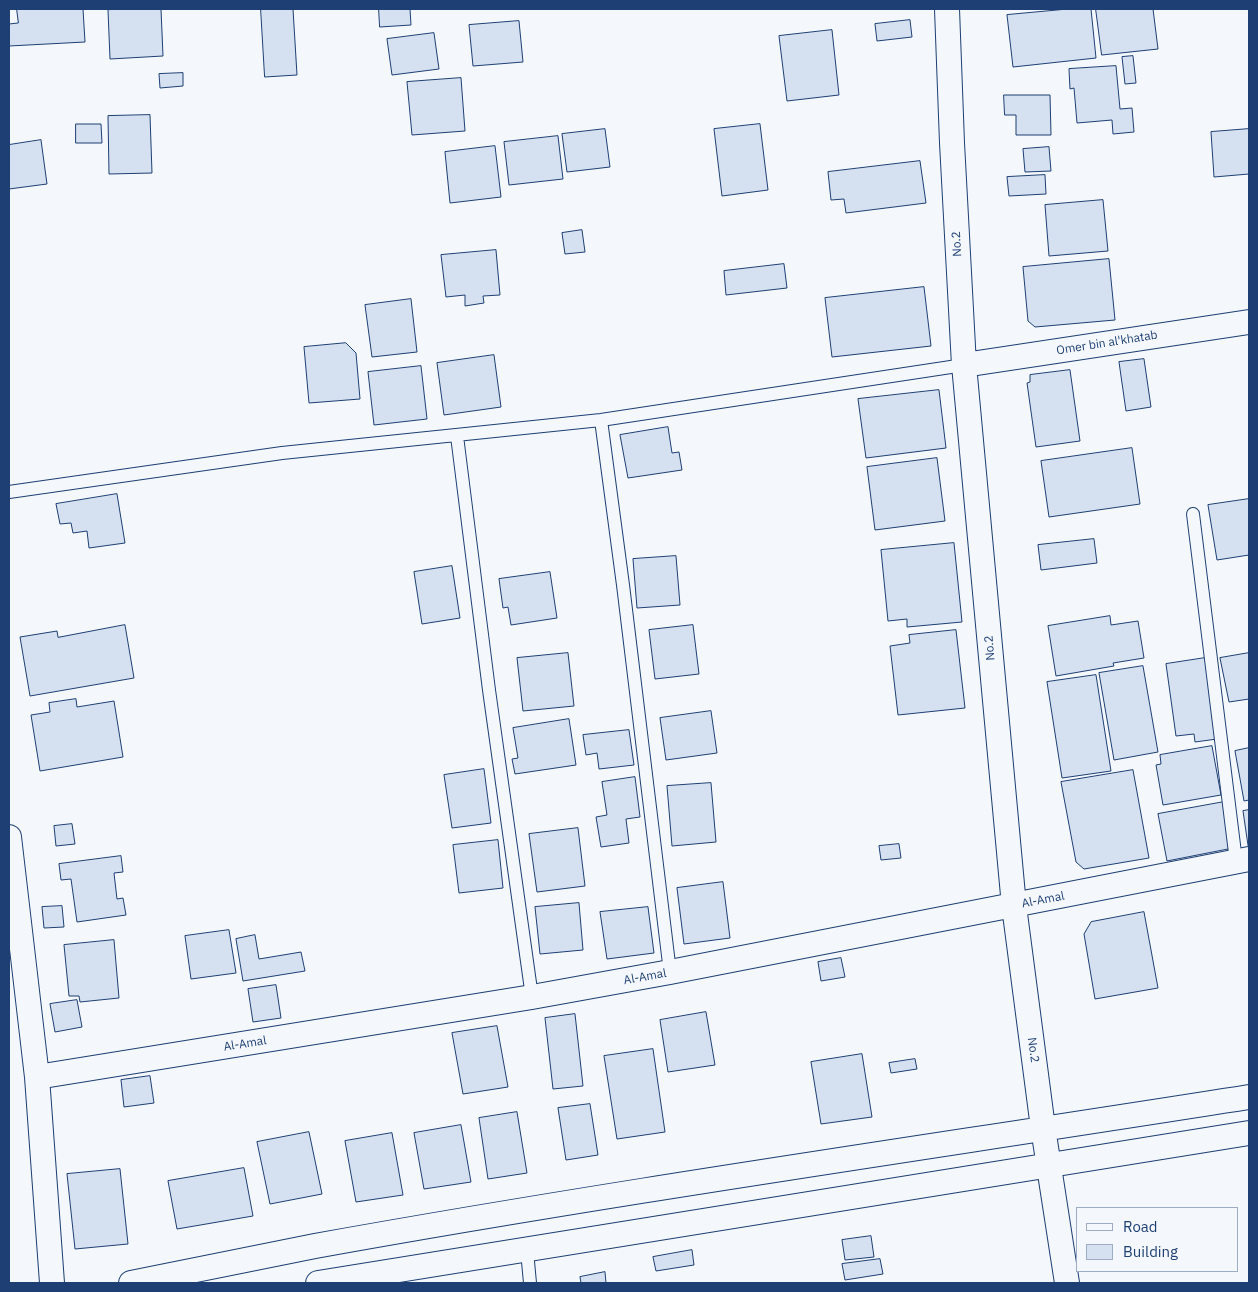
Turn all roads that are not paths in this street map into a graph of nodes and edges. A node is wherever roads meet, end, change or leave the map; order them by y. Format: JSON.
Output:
{"nodes":[{"id":1,"x":947,"y":9,"type":"edge"},
{"id":2,"x":1249,"y":322,"type":"edge"},
{"id":3,"x":964,"y":365,"type":"junction"},
{"id":4,"x":601,"y":420,"type":"junction"},
{"id":5,"x":457,"y":436,"type":"junction"},
{"id":6,"x":9,"y":492,"type":"edge"},
{"id":7,"x":1193,"y":514,"type":"dead end"},
{"id":8,"x":9,"y":837,"type":"edge"},
{"id":9,"x":1243,"y":860,"type":"edge"},
{"id":10,"x":1014,"y":906,"type":"junction"},
{"id":11,"x":670,"y":972,"type":"junction"},
{"id":12,"x":532,"y":997,"type":"junction"},
{"id":13,"x":38,"y":1077,"type":"junction"},
{"id":14,"x":1249,"y":1097,"type":"edge"},
{"id":15,"x":1043,"y":1128,"type":"junction"},
{"id":16,"x":1249,"y":1133,"type":"edge"},
{"id":17,"x":1050,"y":1165,"type":"junction"},
{"id":18,"x":527,"y":1251,"type":"junction"},
{"id":19,"x":52,"y":1283,"type":"edge"},
{"id":20,"x":131,"y":1283,"type":"edge"},
{"id":21,"x":318,"y":1283,"type":"edge"},
{"id":22,"x":530,"y":1283,"type":"edge"},
{"id":23,"x":1067,"y":1283,"type":"edge"}],
"edges":[{"from":1,"to":3,"type":"street","name":"No.2"},
{"from":2,"to":3,"type":"street","name":"Omer bin al'khatab"},
{"from":3,"to":4,"type":"lane"},
{"from":3,"to":10,"type":"street","name":"No.2"},
{"from":4,"to":5,"type":"lane"},
{"from":4,"to":11,"type":"lane"},
{"from":5,"to":6,"type":"lane"},
{"from":5,"to":12,"type":"lane"},
{"from":7,"to":9,"type":"lane"},
{"from":8,"to":13,"type":"street"},
{"from":9,"to":10,"type":"street","name":"Al-Amal"},
{"from":10,"to":11,"type":"street","name":"Al-Amal"},
{"from":10,"to":15,"type":"street","name":"No.2"},
{"from":11,"to":12,"type":"street","name":"Al-Amal"},
{"from":12,"to":13,"type":"street","name":"Al-Amal"},
{"from":13,"to":19,"type":"street"},
{"from":14,"to":15,"type":"street"},
{"from":15,"to":17,"type":"street","name":"No.2"},
{"from":15,"to":20,"type":"street"},
{"from":16,"to":17,"type":"street"},
{"from":17,"to":18,"type":"street"},
{"from":17,"to":23,"type":"street","name":"No.2"},
{"from":18,"to":21,"type":"street"},
{"from":18,"to":22,"type":"lane"}]}
